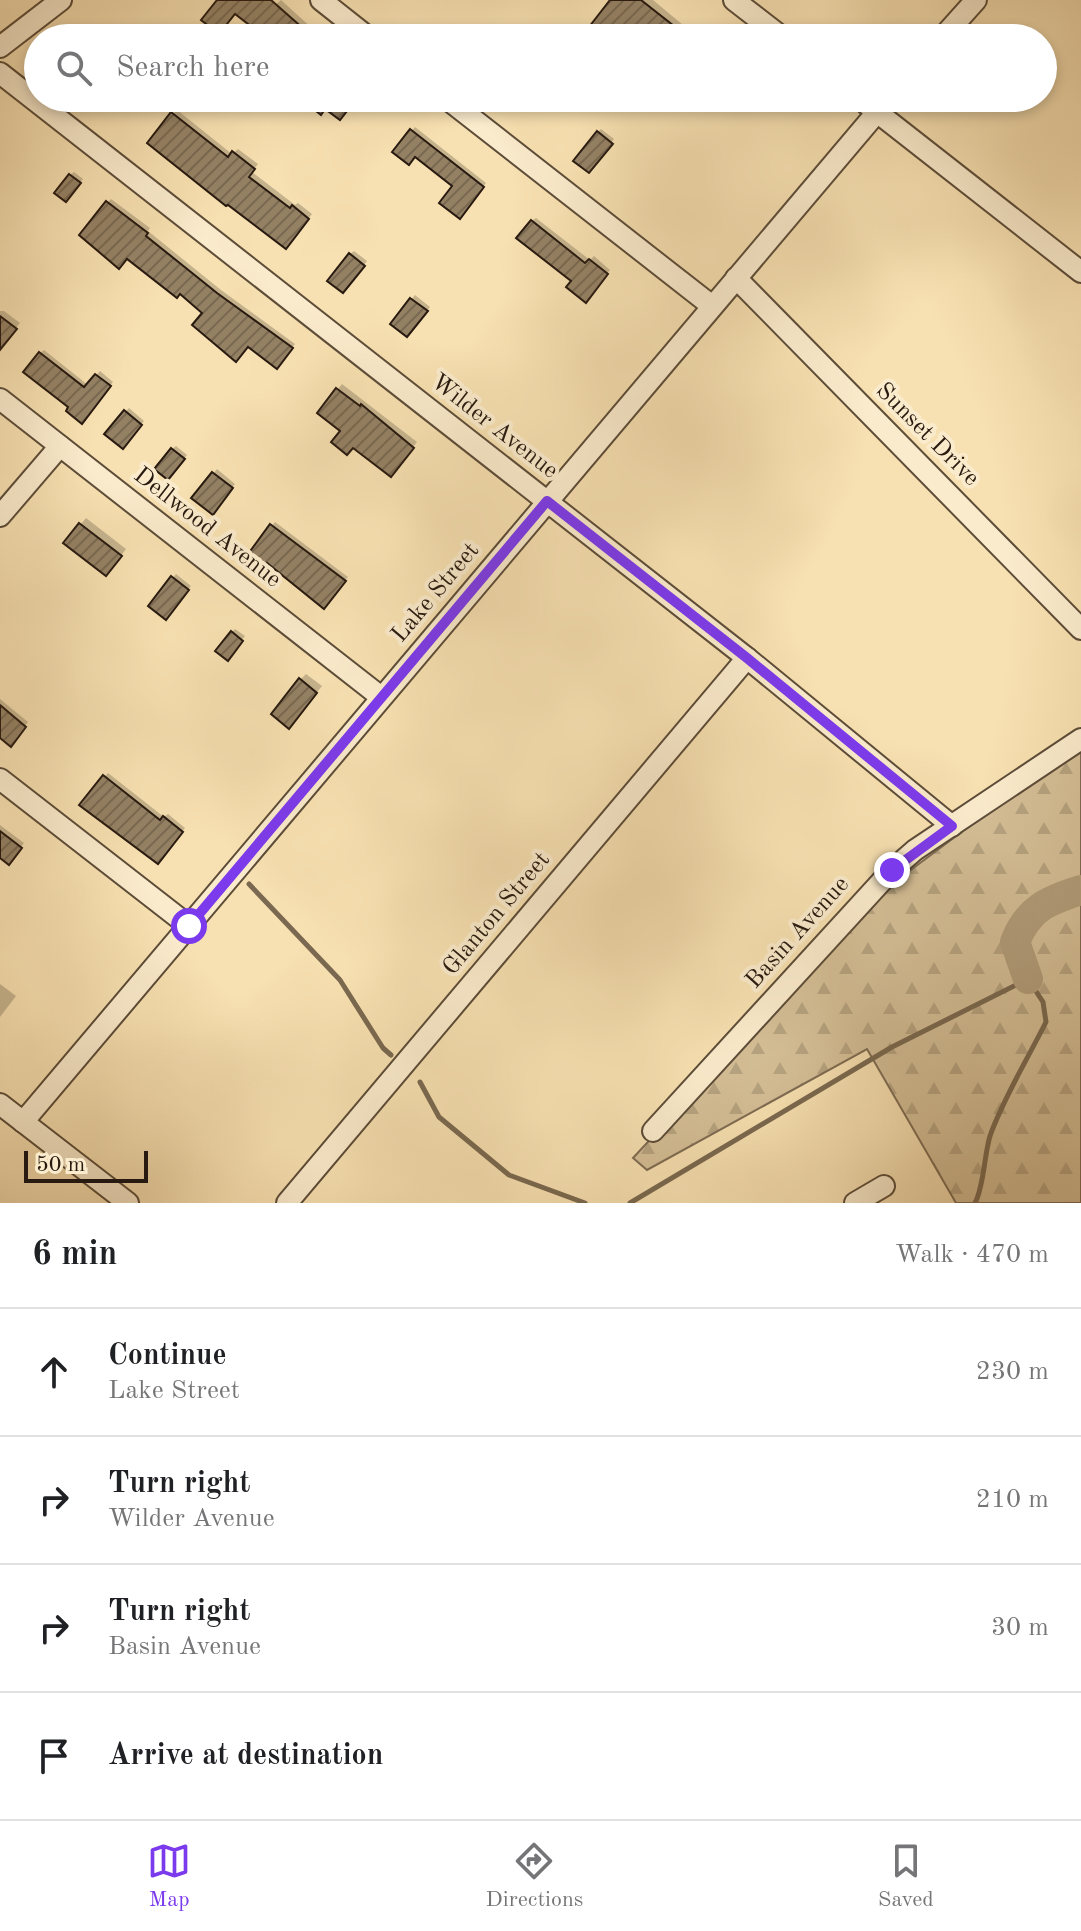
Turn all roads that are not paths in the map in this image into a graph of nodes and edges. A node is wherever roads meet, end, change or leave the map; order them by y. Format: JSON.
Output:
{"nodes":[{"id":1,"x":61,"y":0,"type":"edge"},
{"id":2,"x":321,"y":0,"type":"edge"},
{"id":3,"x":734,"y":0,"type":"edge"},
{"id":4,"x":976,"y":0,"type":"edge"},
{"id":5,"x":30,"y":24,"type":"edge"},
{"id":6,"x":351,"y":24,"type":"edge"},
{"id":7,"x":765,"y":24,"type":"edge"},
{"id":8,"x":955,"y":24,"type":"edge"},
{"id":9,"x":24,"y":29,"type":"edge"},
{"id":10,"x":0,"y":47,"type":"edge"},
{"id":11,"x":0,"y":73,"type":"edge"},
{"id":12,"x":24,"y":92,"type":"edge"},
{"id":13,"x":50,"y":112,"type":"edge"},
{"id":14,"x":464,"y":112,"type":"edge"},
{"id":15,"x":877,"y":112,"type":"edge"},
{"id":16,"x":891,"y":112,"type":"edge"},
{"id":17,"x":1081,"y":272,"type":"edge"},
{"id":18,"x":736,"y":278,"type":"junction"},
{"id":19,"x":712,"y":306,"type":"junction"},
{"id":20,"x":0,"y":399,"type":"edge"},
{"id":21,"x":60,"y":446,"type":"junction"},
{"id":22,"x":547,"y":501,"type":"junction"},
{"id":23,"x":0,"y":516,"type":"edge"},
{"id":24,"x":1081,"y":629,"type":"edge"},
{"id":25,"x":747,"y":658,"type":"junction"},
{"id":26,"x":381,"y":697,"type":"junction"},
{"id":27,"x":1081,"y":739,"type":"edge"},
{"id":28,"x":0,"y":779,"type":"edge"},
{"id":29,"x":952,"y":826,"type":"junction"},
{"id":30,"x":189,"y":926,"type":"junction"},
{"id":31,"x":0,"y":1104,"type":"edge"},
{"id":32,"x":23,"y":1122,"type":"junction"},
{"id":33,"x":653,"y":1131,"type":"dead end"},
{"id":34,"x":884,"y":1186,"type":"dead end"},
{"id":35,"x":128,"y":1203,"type":"edge"},
{"id":36,"x":287,"y":1203,"type":"edge"},
{"id":37,"x":855,"y":1203,"type":"edge"}],
"edges":[{"from":1,"to":5,"type":"street"},
{"from":2,"to":6,"type":"street"},
{"from":3,"to":7,"type":"street"},
{"from":4,"to":8,"type":"street"},
{"from":9,"to":10,"type":"street"},
{"from":11,"to":12,"type":"street","name":"Wilder Avenue"},
{"from":13,"to":22,"type":"street","name":"Wilder Avenue"},
{"from":14,"to":19,"type":"street"},
{"from":15,"to":18,"type":"street","name":"Lake Street"},
{"from":16,"to":17,"type":"street"},
{"from":18,"to":19,"type":"street","name":"Lake Street"},
{"from":18,"to":24,"type":"street","name":"Sunset Drive"},
{"from":19,"to":22,"type":"street","name":"Lake Street"},
{"from":20,"to":21,"type":"street","name":"Dellwood Avenue"},
{"from":21,"to":23,"type":"street"},
{"from":21,"to":26,"type":"street","name":"Dellwood Avenue"},
{"from":22,"to":25,"type":"street","name":"Wilder Avenue"},
{"from":22,"to":26,"type":"street","name":"Lake Street"},
{"from":25,"to":29,"type":"street","name":"Wilder Avenue"},
{"from":25,"to":36,"type":"street","name":"Glanton Street"},
{"from":26,"to":30,"type":"street","name":"Lake Street"},
{"from":27,"to":29,"type":"street","name":"Basin Avenue"},
{"from":28,"to":30,"type":"street"},
{"from":29,"to":33,"type":"street","name":"Basin Avenue"},
{"from":30,"to":32,"type":"street","name":"Lake Street"},
{"from":31,"to":32,"type":"street"},
{"from":32,"to":35,"type":"street"},
{"from":34,"to":37,"type":"street"}]}
